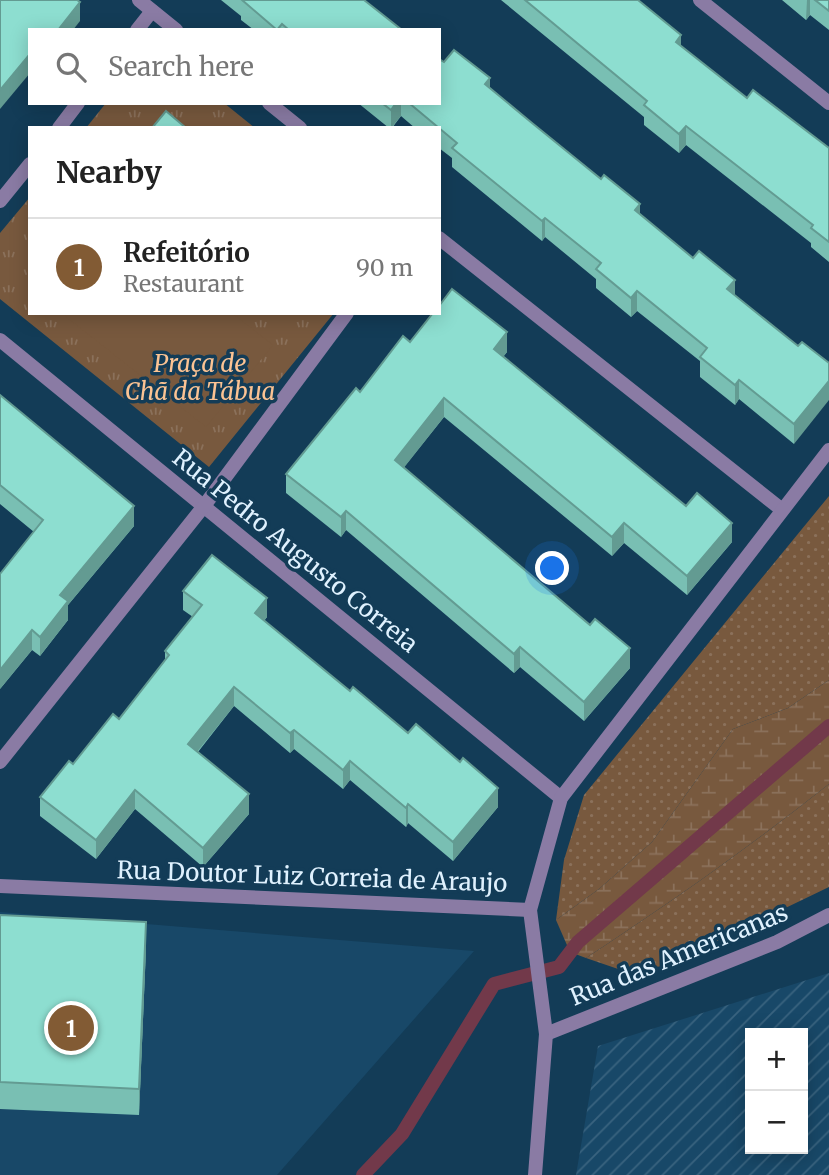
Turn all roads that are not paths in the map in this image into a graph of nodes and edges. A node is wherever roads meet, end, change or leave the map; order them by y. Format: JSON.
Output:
{"nodes":[{"id":1,"x":139,"y":0,"type":"edge"},
{"id":2,"x":700,"y":0,"type":"edge"},
{"id":3,"x":152,"y":10,"type":"junction"},
{"id":4,"x":138,"y":28,"type":"edge"},
{"id":5,"x":174,"y":28,"type":"edge"},
{"id":6,"x":829,"y":103,"type":"edge"},
{"id":7,"x":76,"y":105,"type":"edge"},
{"id":8,"x":271,"y":105,"type":"edge"},
{"id":9,"x":61,"y":126,"type":"edge"},
{"id":10,"x":298,"y":126,"type":"edge"},
{"id":11,"x":28,"y":166,"type":"edge"},
{"id":12,"x":0,"y":201,"type":"edge"},
{"id":13,"x":441,"y":240,"type":"edge"},
{"id":14,"x":346,"y":315,"type":"edge"},
{"id":15,"x":0,"y":340,"type":"edge"},
{"id":16,"x":829,"y":450,"type":"edge"},
{"id":17,"x":204,"y":506,"type":"junction"},
{"id":18,"x":781,"y":509,"type":"junction"},
{"id":19,"x":0,"y":762,"type":"edge"},
{"id":20,"x":561,"y":798,"type":"junction"},
{"id":21,"x":0,"y":886,"type":"edge"},
{"id":22,"x":530,"y":910,"type":"junction"},
{"id":23,"x":829,"y":915,"type":"edge"},
{"id":24,"x":546,"y":1034,"type":"junction"},
{"id":25,"x":535,"y":1175,"type":"edge"}],
"edges":[{"from":1,"to":3,"type":"street"},
{"from":2,"to":6,"type":"street"},
{"from":3,"to":4,"type":"street"},
{"from":3,"to":5,"type":"street"},
{"from":7,"to":9,"type":"street"},
{"from":8,"to":10,"type":"street"},
{"from":11,"to":12,"type":"street"},
{"from":13,"to":18,"type":"street"},
{"from":14,"to":17,"type":"street"},
{"from":15,"to":17,"type":"street","name":"Rua Pedro Augusto Correia"},
{"from":16,"to":18,"type":"street","name":"Rua Doutor Luiz Correia de Araujo"},
{"from":17,"to":19,"type":"street"},
{"from":17,"to":20,"type":"street","name":"Rua Pedro Augusto Correia"},
{"from":18,"to":20,"type":"street","name":"Rua Doutor Luiz Correia de Araujo"},
{"from":20,"to":22,"type":"street","name":"Rua Doutor Luiz Correia de Araujo"},
{"from":21,"to":22,"type":"street","name":"Rua Doutor Luiz Correia de Araujo"},
{"from":22,"to":24,"type":"street"},
{"from":23,"to":24,"type":"street","name":"Rua das Americanas"},
{"from":24,"to":25,"type":"street"}]}
